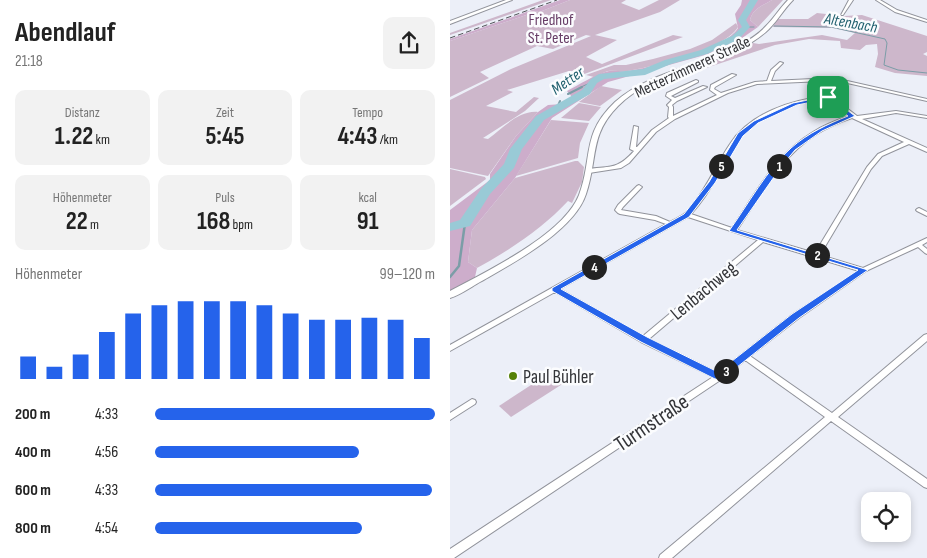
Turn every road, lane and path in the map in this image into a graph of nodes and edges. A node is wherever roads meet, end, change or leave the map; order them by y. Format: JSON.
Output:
{"nodes":[{"id":1,"x":510,"y":0,"type":"edge"},
{"id":2,"x":791,"y":0,"type":"edge"},
{"id":3,"x":851,"y":0,"type":"edge"},
{"id":4,"x":878,"y":0,"type":"edge"},
{"id":5,"x":842,"y":14,"type":"dead end"},
{"id":6,"x":927,"y":21,"type":"edge"},
{"id":7,"x":450,"y":23,"type":"edge"},
{"id":8,"x":781,"y":63,"type":"dead end"},
{"id":9,"x":734,"y":75,"type":"dead end"},
{"id":10,"x":696,"y":81,"type":"dead end"},
{"id":11,"x":769,"y":81,"type":"junction"},
{"id":12,"x":825,"y":81,"type":"junction"},
{"id":13,"x":705,"y":87,"type":"dead end"},
{"id":14,"x":722,"y":95,"type":"junction"},
{"id":15,"x":828,"y":97,"type":"junction"},
{"id":16,"x":675,"y":100,"type":"junction"},
{"id":17,"x":927,"y":100,"type":"edge"},
{"id":18,"x":927,"y":116,"type":"edge"},
{"id":19,"x":854,"y":117,"type":"junction"},
{"id":20,"x":673,"y":118,"type":"junction"},
{"id":21,"x":636,"y":127,"type":"dead end"},
{"id":22,"x":908,"y":142,"type":"junction"},
{"id":23,"x":638,"y":149,"type":"junction"},
{"id":24,"x":927,"y":150,"type":"edge"},
{"id":25,"x":589,"y":170,"type":"junction"},
{"id":26,"x":639,"y":186,"type":"dead end"},
{"id":27,"x":919,"y":210,"type":"dead end"},
{"id":28,"x":927,"y":214,"type":"edge"},
{"id":29,"x":687,"y":215,"type":"junction"},
{"id":30,"x":670,"y":224,"type":"junction"},
{"id":31,"x":733,"y":231,"type":"junction"},
{"id":32,"x":762,"y":240,"type":"junction"},
{"id":33,"x":927,"y":240,"type":"edge"},
{"id":34,"x":918,"y":244,"type":"junction"},
{"id":35,"x":927,"y":252,"type":"edge"},
{"id":36,"x":817,"y":255,"type":"junction"},
{"id":37,"x":864,"y":270,"type":"junction"},
{"id":38,"x":554,"y":290,"type":"junction"},
{"id":39,"x":450,"y":295,"type":"edge"},
{"id":40,"x":927,"y":337,"type":"edge"},
{"id":41,"x":644,"y":340,"type":"junction"},
{"id":42,"x":450,"y":348,"type":"edge"},
{"id":43,"x":746,"y":357,"type":"junction"},
{"id":44,"x":719,"y":377,"type":"junction"},
{"id":45,"x":472,"y":402,"type":"dead end"},
{"id":46,"x":450,"y":417,"type":"edge"},
{"id":47,"x":832,"y":417,"type":"junction"},
{"id":48,"x":927,"y":484,"type":"edge"},
{"id":49,"x":450,"y":555,"type":"edge"},
{"id":50,"x":664,"y":558,"type":"edge"}],
"edges":[{"from":1,"to":7,"type":"main road"},
{"from":2,"to":25,"type":"main road","name":"Metterzimmerer Straße"},
{"from":3,"to":5,"type":"street"},
{"from":4,"to":6,"type":"street"},
{"from":8,"to":11,"type":"street"},
{"from":9,"to":14,"type":"street"},
{"from":10,"to":16,"type":"street"},
{"from":11,"to":12,"type":"street"},
{"from":11,"to":14,"type":"street"},
{"from":12,"to":15,"type":"street"},
{"from":12,"to":17,"type":"street"},
{"from":13,"to":16,"type":"street"},
{"from":14,"to":20,"type":"street"},
{"from":15,"to":19,"type":"street"},
{"from":15,"to":29,"type":"street"},
{"from":16,"to":20,"type":"street"},
{"from":18,"to":19,"type":"street"},
{"from":19,"to":22,"type":"street"},
{"from":19,"to":31,"type":"street"},
{"from":20,"to":23,"type":"street"},
{"from":21,"to":23,"type":"street"},
{"from":22,"to":24,"type":"street"},
{"from":22,"to":36,"type":"street"},
{"from":23,"to":25,"type":"street"},
{"from":25,"to":39,"type":"main road","name":"Metterzimmerer Straße"},
{"from":26,"to":30,"type":"street"},
{"from":27,"to":28,"type":"street"},
{"from":29,"to":30,"type":"street"},
{"from":29,"to":31,"type":"street"},
{"from":30,"to":38,"type":"street"},
{"from":31,"to":32,"type":"street"},
{"from":32,"to":36,"type":"street"},
{"from":32,"to":41,"type":"street","name":"Lenbachweg"},
{"from":33,"to":34,"type":"street","name":"Turmstraße"},
{"from":34,"to":35,"type":"street"},
{"from":34,"to":37,"type":"street","name":"Turmstraße"},
{"from":36,"to":37,"type":"street"},
{"from":37,"to":43,"type":"street","name":"Turmstraße"},
{"from":38,"to":41,"type":"street"},
{"from":38,"to":42,"type":"street"},
{"from":40,"to":47,"type":"street"},
{"from":41,"to":44,"type":"street"},
{"from":43,"to":44,"type":"street","name":"Turmstraße"},
{"from":43,"to":47,"type":"street"},
{"from":44,"to":49,"type":"street","name":"Turmstraße"},
{"from":45,"to":46,"type":"street"},
{"from":47,"to":48,"type":"street"},
{"from":47,"to":50,"type":"street"}]}
